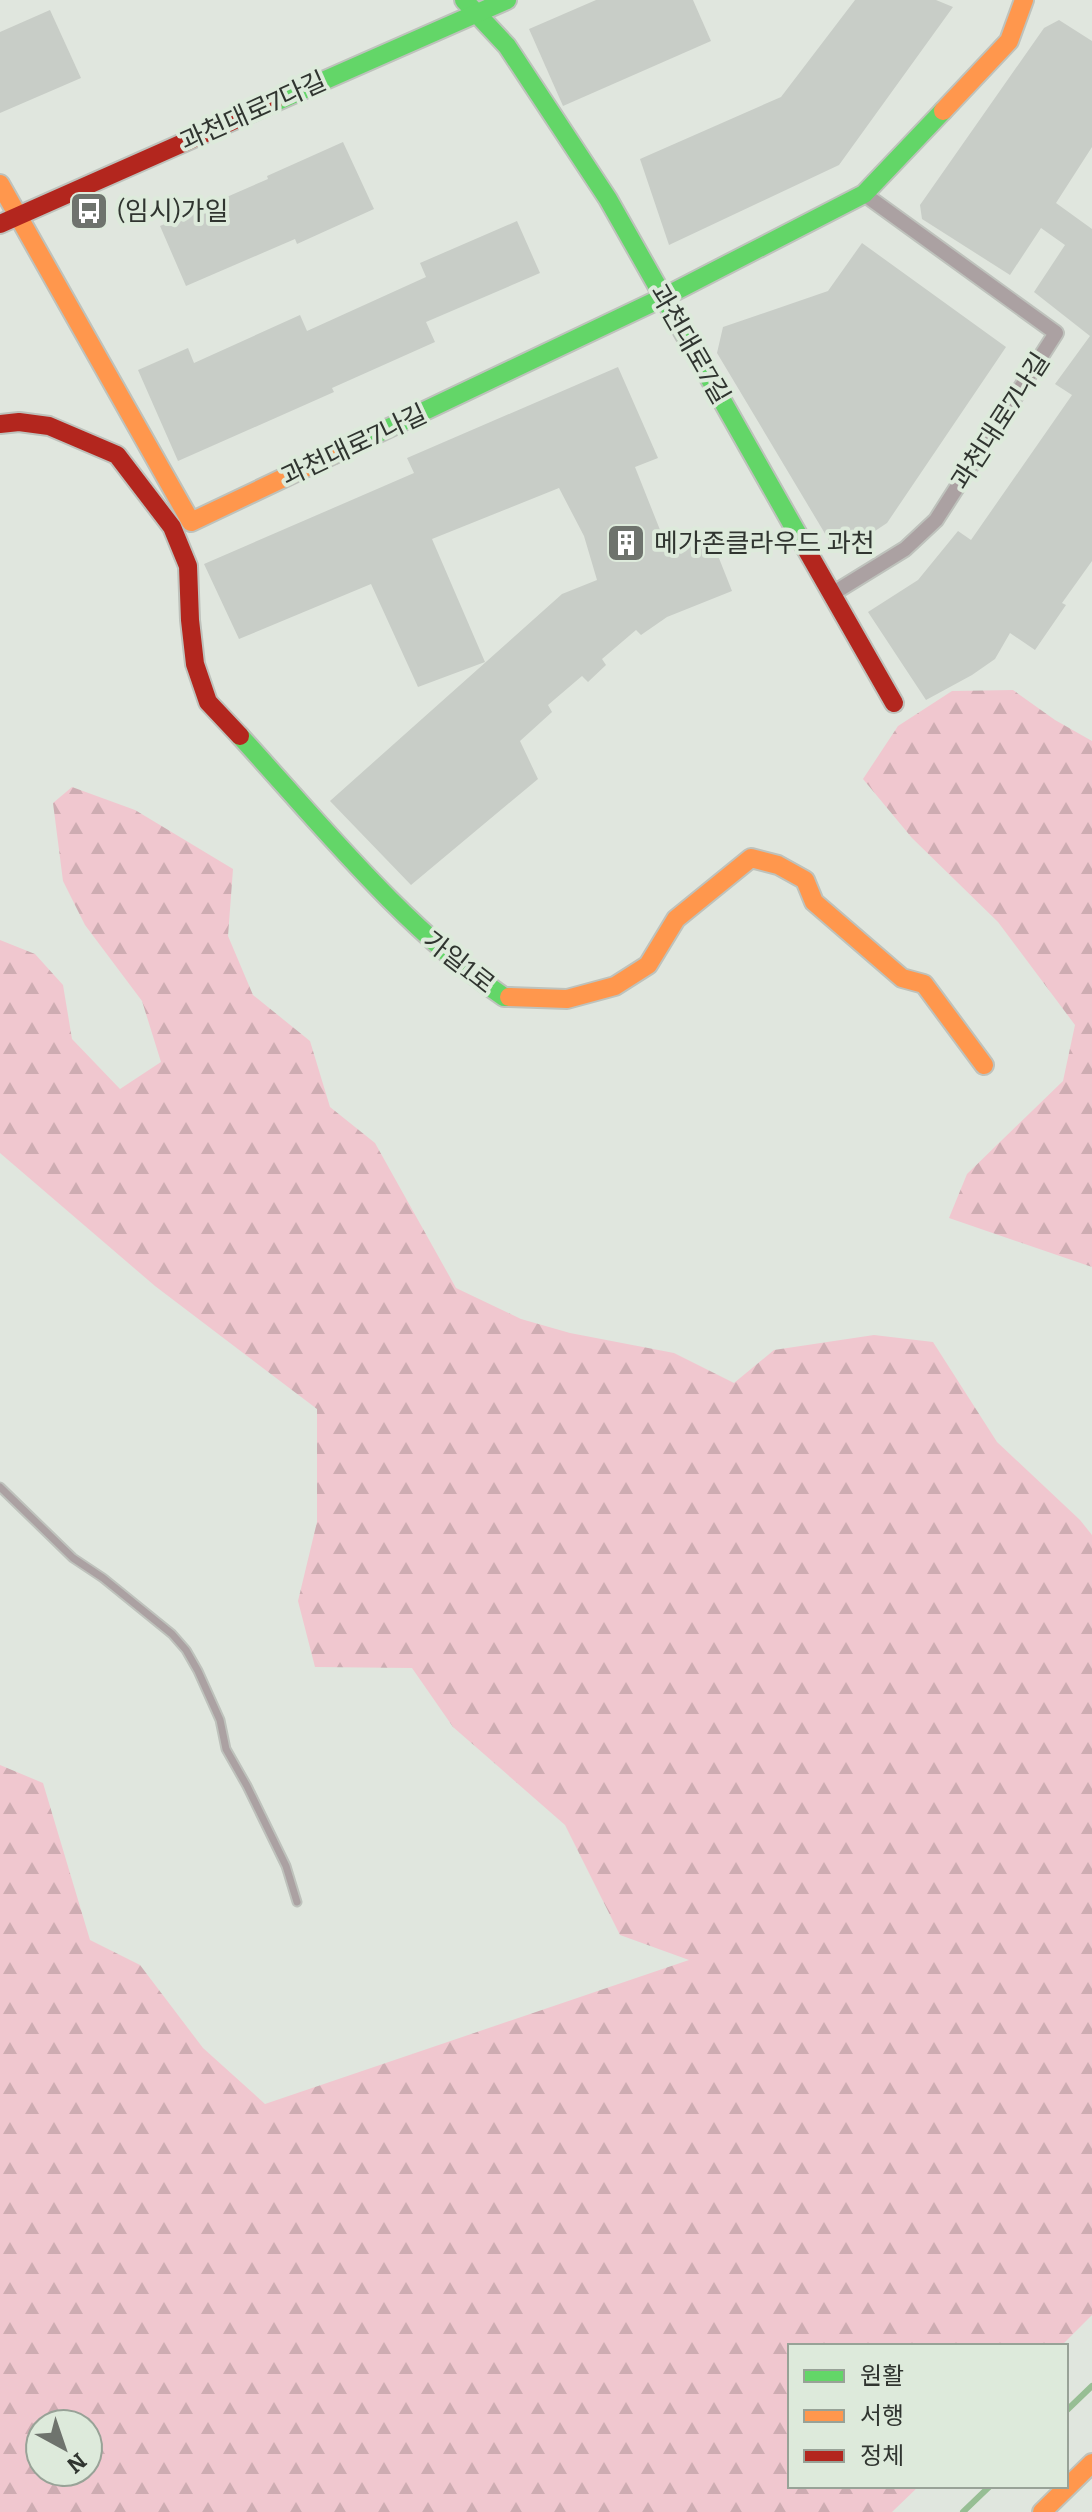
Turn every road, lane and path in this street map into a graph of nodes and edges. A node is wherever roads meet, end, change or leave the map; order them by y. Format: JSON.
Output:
{"nodes":[{"id":1,"x":507,"y":0,"type":"edge"},
{"id":2,"x":1024,"y":0,"type":"edge"},
{"id":3,"x":470,"y":6,"type":"edge"},
{"id":4,"x":0,"y":184,"type":"edge"},
{"id":5,"x":864,"y":194,"type":"junction"},
{"id":6,"x":8,"y":220,"type":"edge"},
{"id":7,"x":664,"y":297,"type":"junction"},
{"id":8,"x":0,"y":424,"type":"edge"},
{"id":9,"x":832,"y":594,"type":"junction"},
{"id":10,"x":894,"y":703,"type":"dead end"},
{"id":11,"x":984,"y":1065,"type":"dead end"},
{"id":12,"x":0,"y":1487,"type":"edge"},
{"id":13,"x":297,"y":1902,"type":"dead end"},
{"id":14,"x":1092,"y":2463,"type":"edge"},
{"id":15,"x":1068,"y":2487,"type":"edge"},
{"id":16,"x":1066,"y":2488,"type":"edge"},
{"id":17,"x":1042,"y":2512,"type":"edge"}],
"edges":[{"from":1,"to":3,"type":"street","name":"과천대로7다길"},
{"from":2,"to":5,"type":"street","name":"과천대로7나길"},
{"from":3,"to":6,"type":"street","name":"과천대로7다길"},
{"from":3,"to":7,"type":"street","name":"과천대로7길"},
{"from":4,"to":6,"type":"street","name":"과천대로7나길"},
{"from":5,"to":7,"type":"street","name":"과천대로7나길"},
{"from":5,"to":9,"type":"street","name":"과천대로7나길"},
{"from":6,"to":7,"type":"street","name":"과천대로7나길"},
{"from":7,"to":9,"type":"street","name":"과천대로7길"},
{"from":8,"to":11,"type":"street","name":"가일1로"},
{"from":9,"to":10,"type":"street","name":"과천대로7길"},
{"from":12,"to":13,"type":"lane"},
{"from":14,"to":15,"type":"street"},
{"from":16,"to":17,"type":"street"}]}
